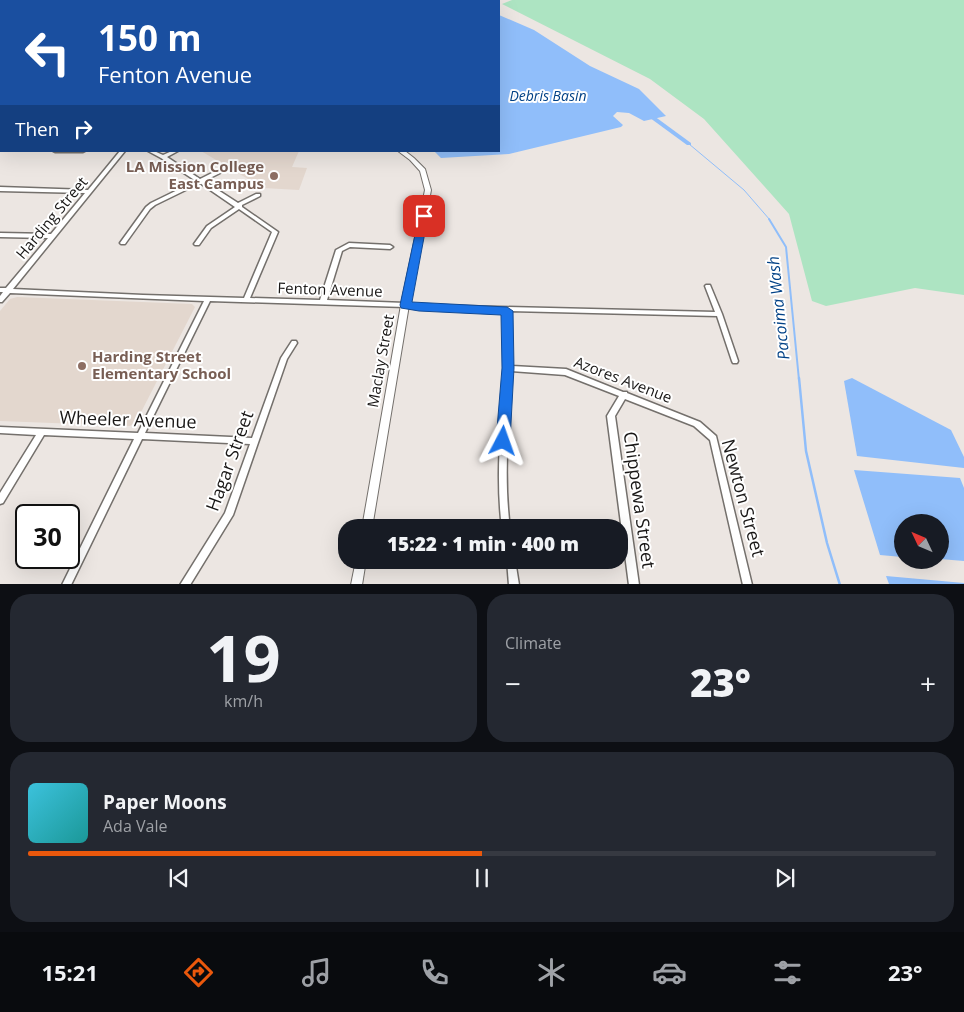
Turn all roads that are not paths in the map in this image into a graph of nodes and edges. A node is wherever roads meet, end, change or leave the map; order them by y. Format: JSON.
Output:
{"nodes":[{"id":1,"x":122,"y":152,"type":"edge"},
{"id":2,"x":152,"y":152,"type":"edge"},
{"id":3,"x":174,"y":152,"type":"edge"},
{"id":4,"x":402,"y":152,"type":"edge"},
{"id":5,"x":163,"y":157,"type":"junction"},
{"id":6,"x":224,"y":169,"type":"dead end"},
{"id":7,"x":199,"y":181,"type":"junction"},
{"id":8,"x":0,"y":189,"type":"edge"},
{"id":9,"x":89,"y":192,"type":"junction"},
{"id":10,"x":258,"y":195,"type":"dead end"},
{"id":11,"x":239,"y":206,"type":"junction"},
{"id":12,"x":275,"y":232,"type":"joint"},
{"id":13,"x":0,"y":235,"type":"edge"},
{"id":14,"x":52,"y":236,"type":"junction"},
{"id":15,"x":123,"y":243,"type":"dead end"},
{"id":16,"x":197,"y":244,"type":"dead end"},
{"id":17,"x":390,"y":247,"type":"dead end"},
{"id":18,"x":708,"y":286,"type":"dead end"},
{"id":19,"x":0,"y":290,"type":"edge"},
{"id":20,"x":9,"y":290,"type":"junction"},
{"id":21,"x":208,"y":299,"type":"junction"},
{"id":22,"x":0,"y":300,"type":"edge"},
{"id":23,"x":246,"y":300,"type":"junction"},
{"id":24,"x":323,"y":302,"type":"junction"},
{"id":25,"x":406,"y":305,"type":"junction"},
{"id":26,"x":507,"y":311,"type":"junction"},
{"id":27,"x":719,"y":314,"type":"junction"},
{"id":28,"x":294,"y":343,"type":"dead end"},
{"id":29,"x":735,"y":361,"type":"dead end"},
{"id":30,"x":508,"y":368,"type":"junction"},
{"id":31,"x":624,"y":394,"type":"junction"},
{"id":32,"x":697,"y":424,"type":"joint"},
{"id":33,"x":0,"y":430,"type":"edge"},
{"id":34,"x":42,"y":432,"type":"junction"},
{"id":35,"x":141,"y":435,"type":"junction"},
{"id":36,"x":255,"y":441,"type":"junction"},
{"id":37,"x":0,"y":500,"type":"edge"},
{"id":38,"x":369,"y":519,"type":"edge"},
{"id":39,"x":505,"y":519,"type":"edge"},
{"id":40,"x":359,"y":569,"type":"edge"},
{"id":41,"x":512,"y":569,"type":"edge"},
{"id":42,"x":66,"y":584,"type":"edge"},
{"id":43,"x":184,"y":584,"type":"edge"},
{"id":44,"x":356,"y":584,"type":"edge"},
{"id":45,"x":514,"y":584,"type":"edge"},
{"id":46,"x":634,"y":584,"type":"edge"},
{"id":47,"x":748,"y":584,"type":"edge"}],
"edges":[{"from":1,"to":9,"type":"street","name":"Harding Street"},
{"from":2,"to":5,"type":"street"},
{"from":3,"to":5,"type":"street"},
{"from":4,"to":25,"type":"street","name":"Maclay Street"},
{"from":5,"to":7,"type":"street"},
{"from":6,"to":7,"type":"street"},
{"from":7,"to":11,"type":"street"},
{"from":7,"to":15,"type":"street"},
{"from":8,"to":9,"type":"street"},
{"from":9,"to":14,"type":"street","name":"Harding Street"},
{"from":10,"to":11,"type":"street"},
{"from":11,"to":12,"type":"street"},
{"from":11,"to":16,"type":"street"},
{"from":12,"to":23,"type":"street"},
{"from":13,"to":14,"type":"street"},
{"from":14,"to":20,"type":"street","name":"Harding Street"},
{"from":17,"to":24,"type":"street"},
{"from":18,"to":27,"type":"street"},
{"from":19,"to":20,"type":"street","name":"Fenton Avenue"},
{"from":20,"to":21,"type":"street","name":"Fenton Avenue"},
{"from":20,"to":22,"type":"street","name":"Harding Street"},
{"from":21,"to":23,"type":"street","name":"Fenton Avenue"},
{"from":21,"to":35,"type":"street"},
{"from":23,"to":24,"type":"street","name":"Fenton Avenue"},
{"from":24,"to":25,"type":"street","name":"Fenton Avenue"},
{"from":25,"to":26,"type":"street","name":"Fenton Avenue"},
{"from":25,"to":38,"type":"street","name":"Maclay Street"},
{"from":26,"to":27,"type":"street","name":"Fenton Avenue"},
{"from":26,"to":30,"type":"street"},
{"from":27,"to":29,"type":"street"},
{"from":28,"to":36,"type":"street","name":"Hagar Street"},
{"from":30,"to":31,"type":"street","name":"Azores Avenue"},
{"from":30,"to":39,"type":"street"},
{"from":31,"to":32,"type":"street","name":"Azores Avenue"},
{"from":31,"to":46,"type":"street","name":"Chippewa Street"},
{"from":32,"to":47,"type":"street","name":"Newton Street"},
{"from":33,"to":34,"type":"street","name":"Wheeler Avenue"},
{"from":34,"to":35,"type":"street","name":"Wheeler Avenue"},
{"from":34,"to":37,"type":"street"},
{"from":35,"to":36,"type":"street","name":"Wheeler Avenue"},
{"from":35,"to":42,"type":"street"},
{"from":36,"to":43,"type":"street","name":"Hagar Street"},
{"from":40,"to":44,"type":"street"},
{"from":41,"to":45,"type":"street"}]}
